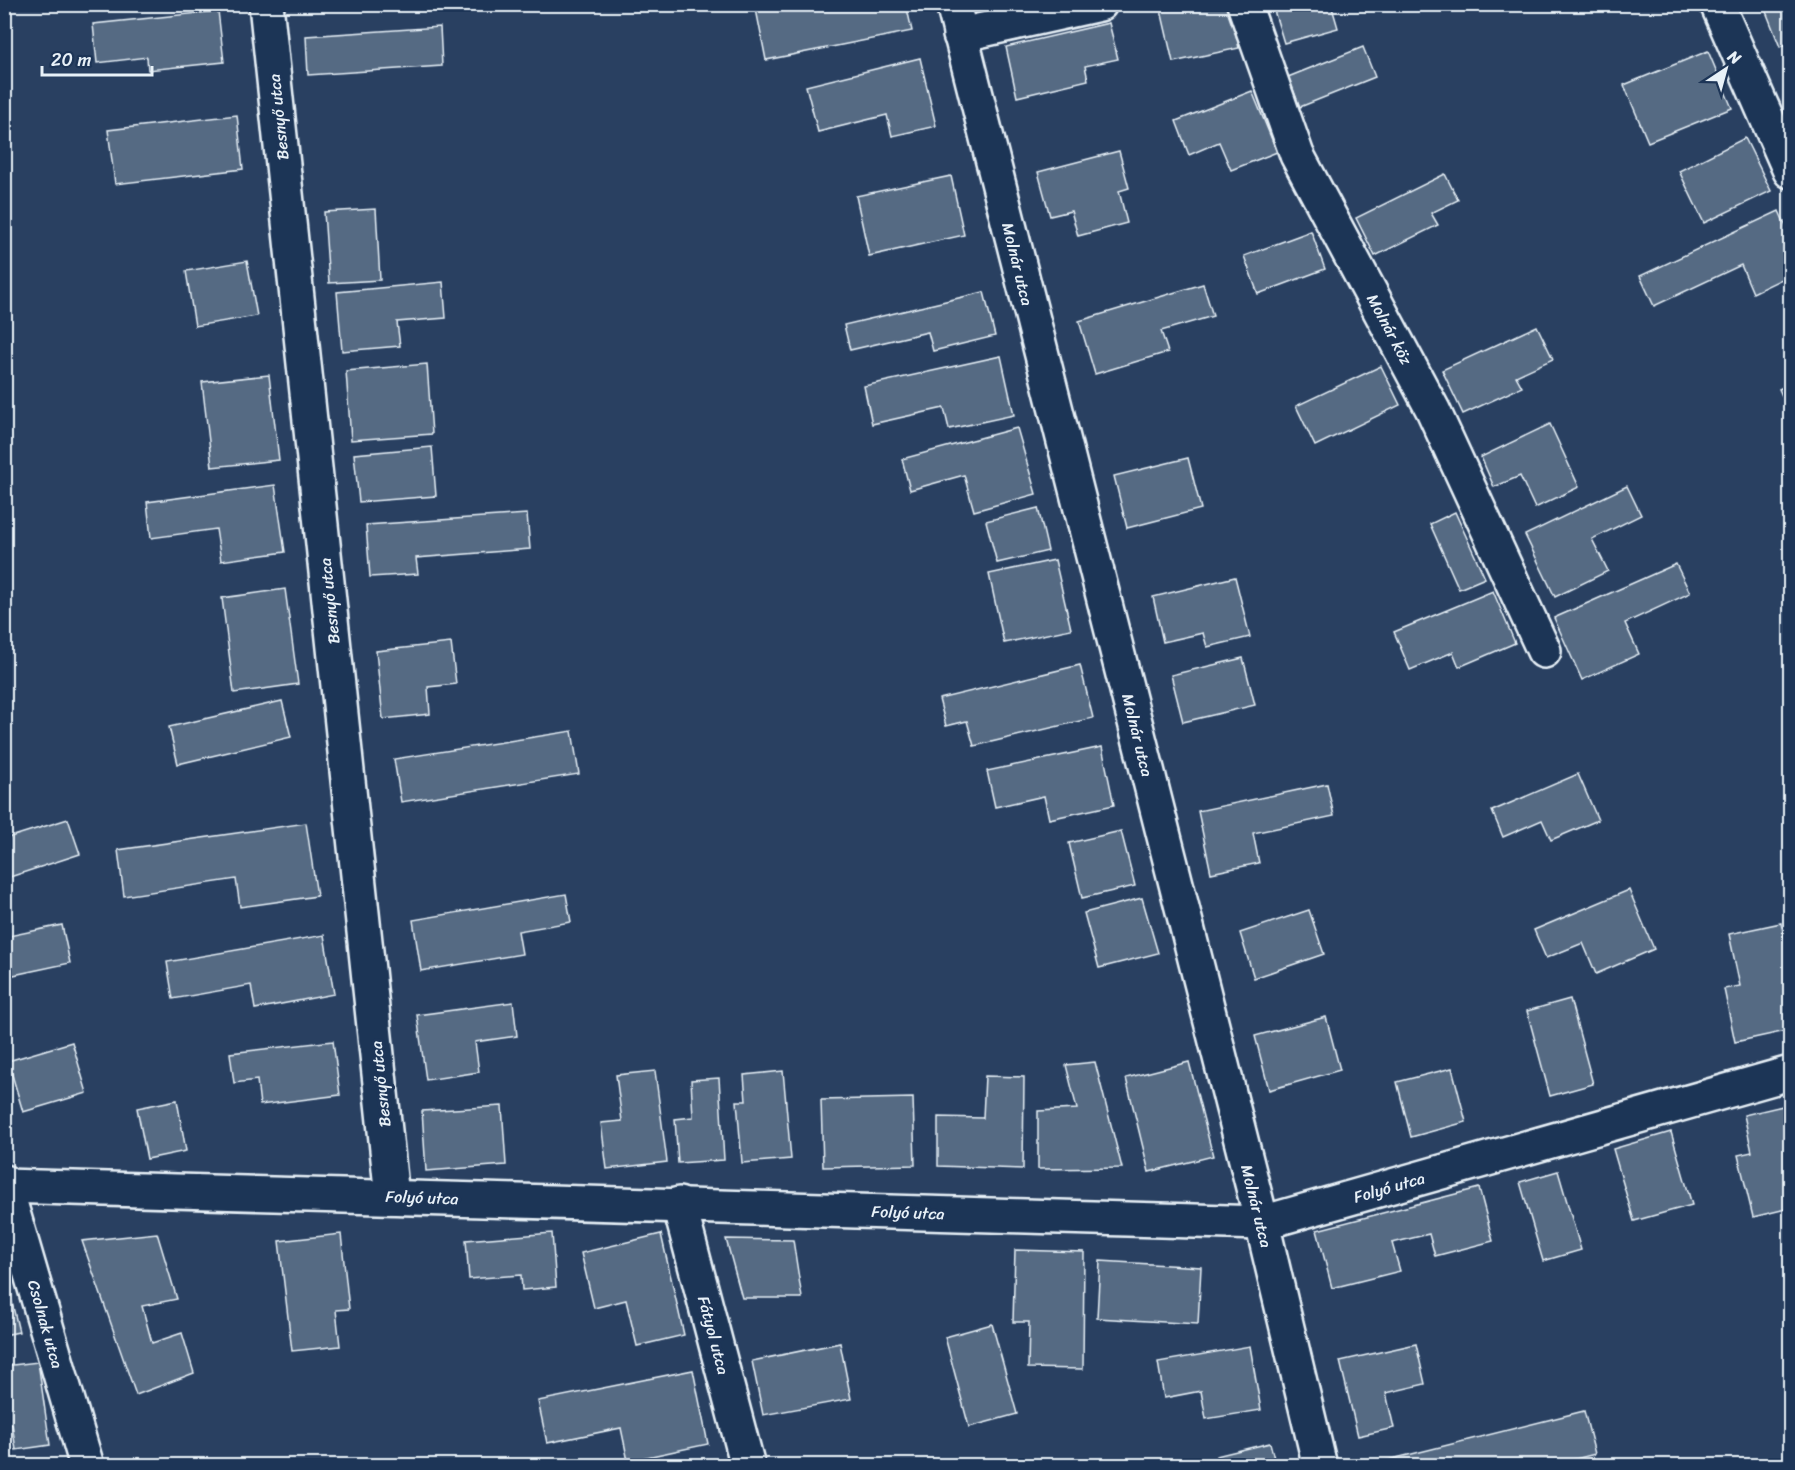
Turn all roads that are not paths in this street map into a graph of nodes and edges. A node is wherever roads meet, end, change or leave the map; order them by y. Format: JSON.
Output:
{"nodes":[{"id":1,"x":266,"y":4,"type":"edge"},
{"id":2,"x":1100,"y":4,"type":"edge"},
{"id":3,"x":1244,"y":4,"type":"edge"},
{"id":4,"x":1717,"y":4,"type":"edge"},
{"id":5,"x":956,"y":20,"type":"edge"},
{"id":6,"x":1791,"y":171,"type":"edge"},
{"id":7,"x":1544,"y":651,"type":"dead end"},
{"id":8,"x":1791,"y":1073,"type":"edge"},
{"id":9,"x":5,"y":1185,"type":"edge"},
{"id":10,"x":392,"y":1197,"type":"junction"},
{"id":11,"x":679,"y":1204,"type":"junction"},
{"id":12,"x":1262,"y":1223,"type":"junction"},
{"id":13,"x":87,"y":1466,"type":"edge"},
{"id":14,"x":748,"y":1466,"type":"edge"},
{"id":15,"x":1320,"y":1466,"type":"edge"}],
"edges":[{"from":1,"to":10,"type":"street","name":"Besnyő utca"},
{"from":2,"to":5,"type":"street"},
{"from":3,"to":7,"type":"street","name":"Molnár köz"},
{"from":4,"to":6,"type":"street"},
{"from":5,"to":12,"type":"street","name":"Molnár utca"},
{"from":8,"to":12,"type":"street","name":"Folyó utca"},
{"from":9,"to":10,"type":"street","name":"Folyó utca"},
{"from":9,"to":13,"type":"street","name":"Csolnak utca"},
{"from":10,"to":11,"type":"street","name":"Folyó utca"},
{"from":11,"to":12,"type":"street","name":"Folyó utca"},
{"from":11,"to":14,"type":"street","name":"Fátyol utca"},
{"from":12,"to":15,"type":"street","name":"Molnár utca"}]}
